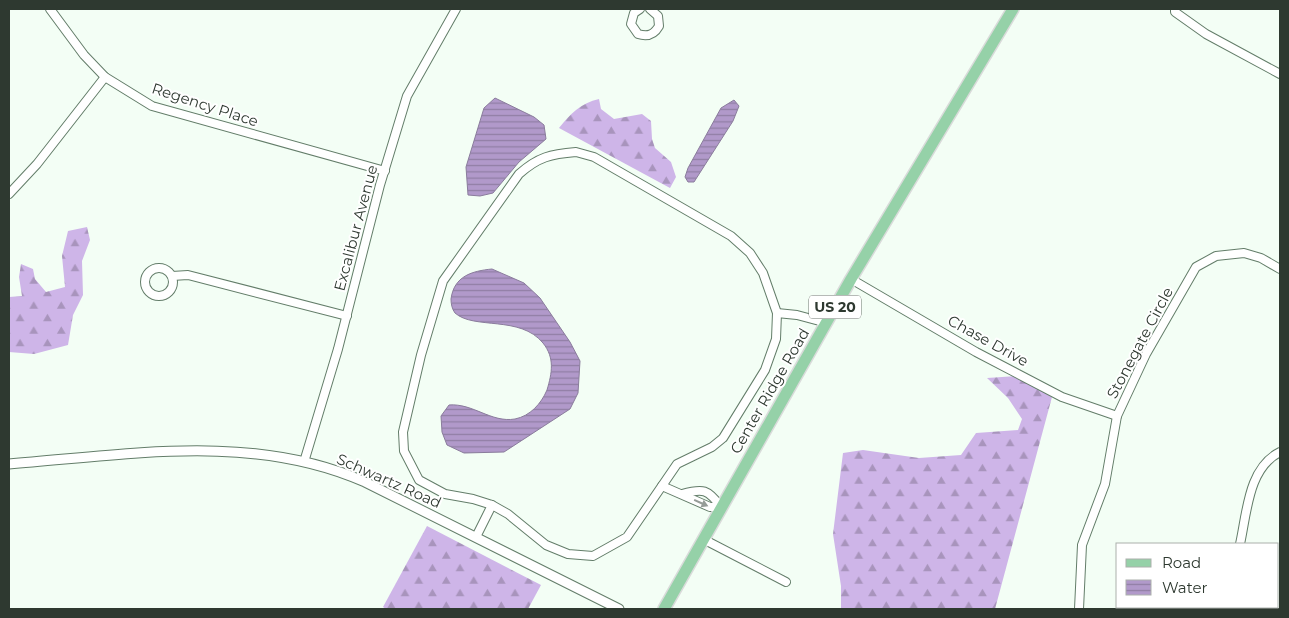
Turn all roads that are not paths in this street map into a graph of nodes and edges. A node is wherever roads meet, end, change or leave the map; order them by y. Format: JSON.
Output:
{"nodes":[{"id":1,"x":50,"y":9,"type":"edge"},
{"id":2,"x":456,"y":9,"type":"edge"},
{"id":3,"x":640,"y":9,"type":"edge"},
{"id":4,"x":650,"y":9,"type":"edge"},
{"id":5,"x":1013,"y":9,"type":"edge"},
{"id":6,"x":1175,"y":9,"type":"edge"},
{"id":7,"x":1280,"y":74,"type":"edge"},
{"id":8,"x":105,"y":77,"type":"junction"},
{"id":9,"x":386,"y":171,"type":"junction"},
{"id":10,"x":9,"y":194,"type":"edge"},
{"id":11,"x":1280,"y":269,"type":"edge"},
{"id":12,"x":172,"y":276,"type":"dead end"},
{"id":13,"x":851,"y":279,"type":"junction"},
{"id":14,"x":777,"y":314,"type":"junction"},
{"id":15,"x":347,"y":316,"type":"junction"},
{"id":16,"x":827,"y":322,"type":"junction"},
{"id":17,"x":1116,"y":416,"type":"junction"},
{"id":18,"x":1280,"y":452,"type":"edge"},
{"id":19,"x":304,"y":462,"type":"junction"},
{"id":20,"x":9,"y":464,"type":"edge"},
{"id":21,"x":662,"y":486,"type":"junction"},
{"id":22,"x":682,"y":494,"type":"junction"},
{"id":23,"x":492,"y":505,"type":"junction"},
{"id":24,"x":721,"y":507,"type":"junction"},
{"id":25,"x":476,"y":537,"type":"junction"},
{"id":26,"x":703,"y":539,"type":"junction"},
{"id":27,"x":1240,"y":543,"type":"edge"},
{"id":28,"x":786,"y":582,"type":"dead end"},
{"id":29,"x":619,"y":609,"type":"edge"},
{"id":30,"x":664,"y":609,"type":"edge"},
{"id":31,"x":1079,"y":609,"type":"edge"}],
"edges":[{"from":1,"to":8,"type":"street","name":"Regency Place"},
{"from":2,"to":9,"type":"street","name":"Excalibur Avenue"},
{"from":3,"to":4,"type":"street"},
{"from":5,"to":13,"type":"main road","name":"Center Ridge Road","number":"US 20"},
{"from":6,"to":7,"type":"street"},
{"from":8,"to":9,"type":"street","name":"Regency Place"},
{"from":8,"to":10,"type":"street"},
{"from":9,"to":15,"type":"street","name":"Excalibur Avenue"},
{"from":11,"to":17,"type":"street","name":"Stonegate Circle"},
{"from":12,"to":15,"type":"street"},
{"from":13,"to":16,"type":"main road","name":"Center Ridge Road","number":"US 20"},
{"from":13,"to":17,"type":"street","name":"Chase Drive"},
{"from":14,"to":16,"type":"street"},
{"from":14,"to":21,"type":"street"},
{"from":14,"to":23,"type":"street"},
{"from":15,"to":19,"type":"street","name":"Excalibur Avenue"},
{"from":16,"to":24,"type":"main road","name":"Center Ridge Road","number":"US 20"},
{"from":17,"to":31,"type":"street","name":"Stonegate Circle"},
{"from":18,"to":27,"type":"street"},
{"from":19,"to":20,"type":"street","name":"Schwartz Road"},
{"from":19,"to":25,"type":"street","name":"Schwartz Road"},
{"from":21,"to":22,"type":"street"},
{"from":21,"to":23,"type":"street"},
{"from":22,"to":24,"type":"street","one_way":true},
{"from":22,"to":24,"type":"street"},
{"from":23,"to":25,"type":"street"},
{"from":24,"to":26,"type":"main road","name":"Center Ridge Road","number":"US 20"},
{"from":25,"to":29,"type":"street","name":"Schwartz Road"},
{"from":26,"to":28,"type":"street"},
{"from":26,"to":30,"type":"main road","name":"Center Ridge Road","number":"US 20"}]}
